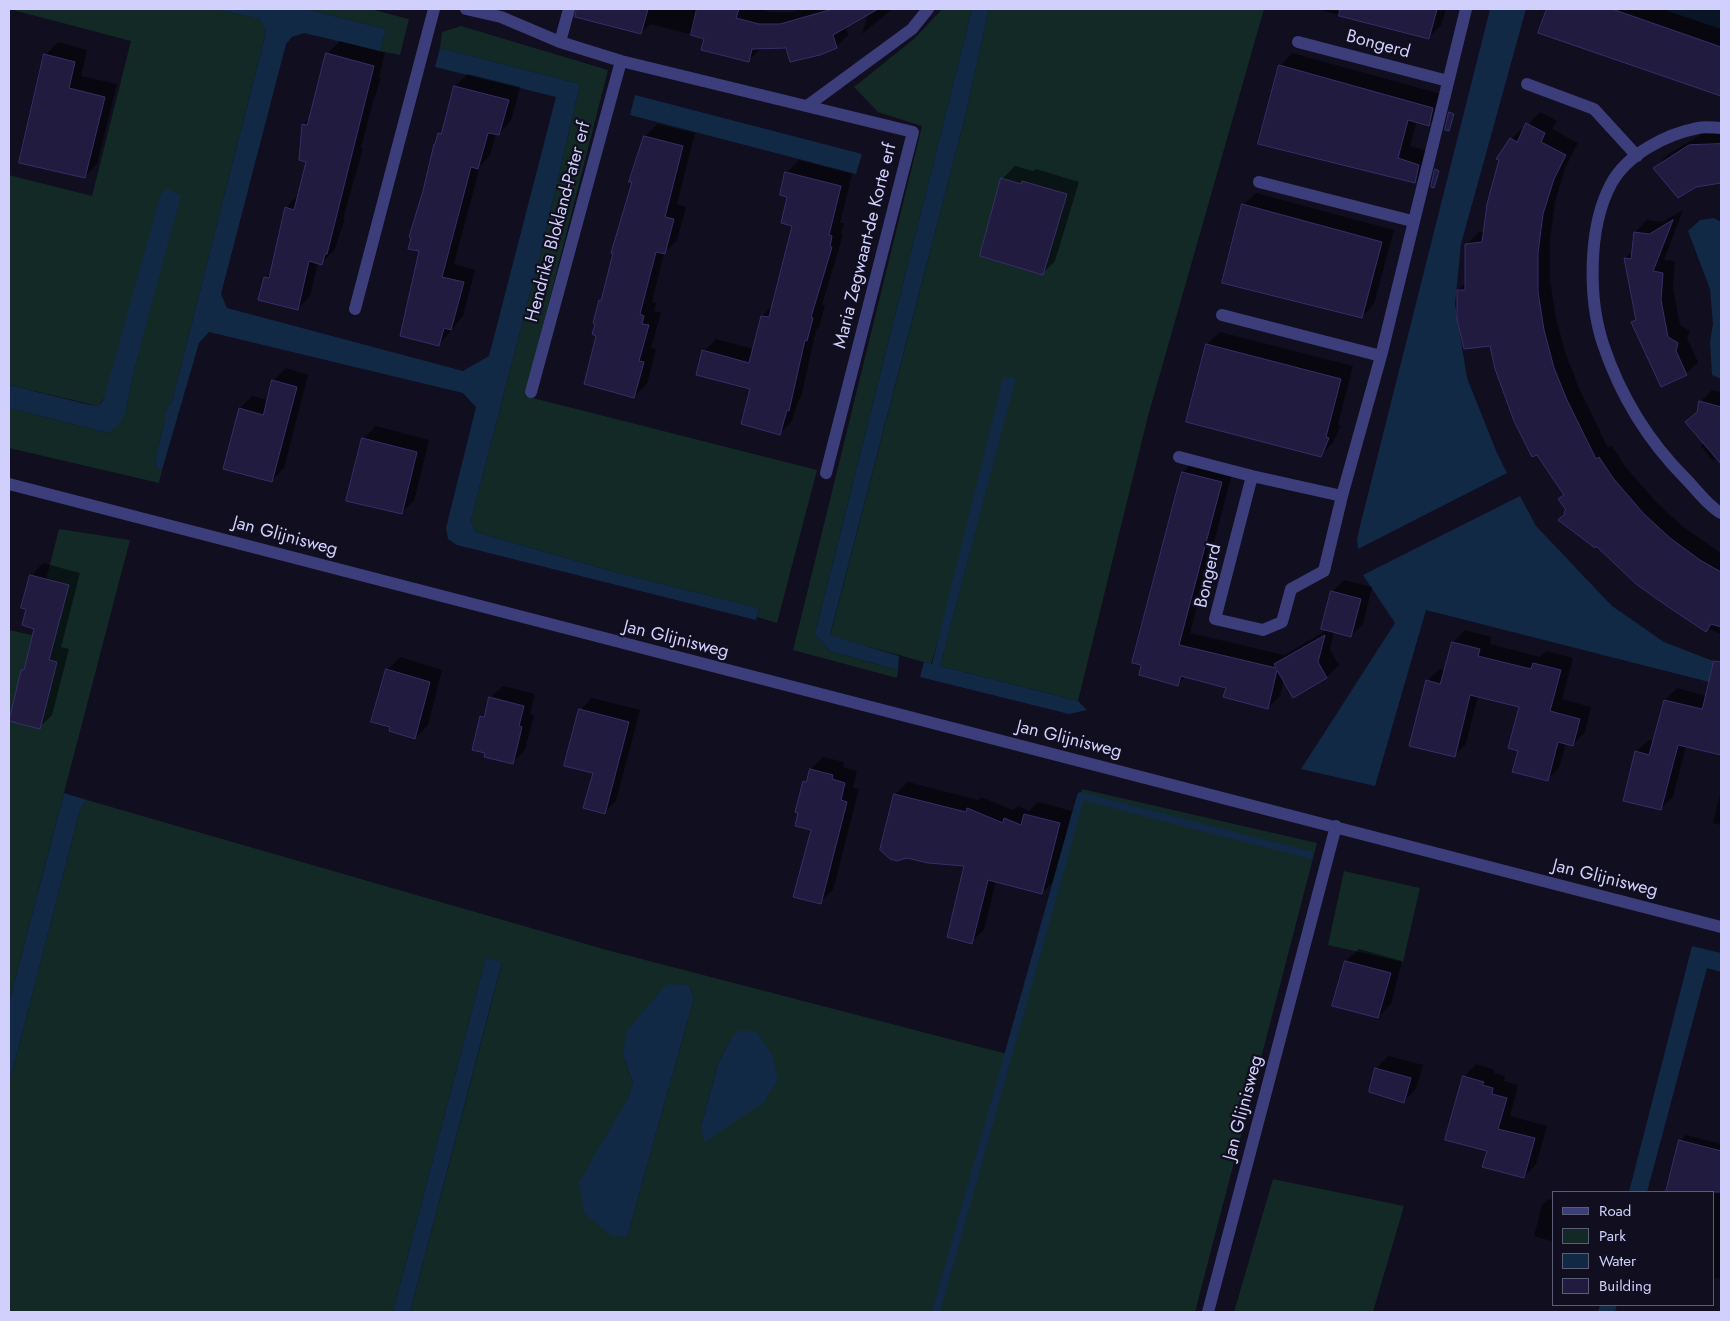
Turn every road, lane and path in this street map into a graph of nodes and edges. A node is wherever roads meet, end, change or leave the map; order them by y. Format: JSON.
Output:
{"nodes":[{"id":1,"x":434,"y":9,"type":"edge"},
{"id":2,"x":466,"y":9,"type":"edge"},
{"id":3,"x":569,"y":9,"type":"edge"},
{"id":4,"x":928,"y":9,"type":"edge"},
{"id":5,"x":1466,"y":9,"type":"edge"},
{"id":6,"x":505,"y":13,"type":"edge"},
{"id":7,"x":560,"y":42,"type":"junction"},
{"id":8,"x":1298,"y":42,"type":"dead end"},
{"id":9,"x":621,"y":61,"type":"junction"},
{"id":10,"x":1448,"y":81,"type":"junction"},
{"id":11,"x":1527,"y":84,"type":"dead end"},
{"id":12,"x":807,"y":106,"type":"junction"},
{"id":13,"x":1721,"y":128,"type":"edge"},
{"id":14,"x":1636,"y":156,"type":"junction"},
{"id":15,"x":1259,"y":182,"type":"dead end"},
{"id":16,"x":1412,"y":222,"type":"junction"},
{"id":17,"x":355,"y":310,"type":"dead end"},
{"id":18,"x":1222,"y":315,"type":"dead end"},
{"id":19,"x":1381,"y":356,"type":"junction"},
{"id":20,"x":531,"y":392,"type":"dead end"},
{"id":21,"x":1179,"y":457,"type":"dead end"},
{"id":22,"x":826,"y":473,"type":"dead end"},
{"id":23,"x":1252,"y":476,"type":"junction"},
{"id":24,"x":9,"y":484,"type":"edge"},
{"id":25,"x":1342,"y":496,"type":"junction"},
{"id":26,"x":1721,"y":513,"type":"edge"},
{"id":27,"x":1336,"y":826,"type":"junction"},
{"id":28,"x":1721,"y":927,"type":"edge"},
{"id":29,"x":1208,"y":1312,"type":"edge"}],
"edges":[{"from":1,"to":17,"type":"street"},
{"from":2,"to":6,"type":"street"},
{"from":3,"to":7,"type":"street"},
{"from":4,"to":12,"type":"street"},
{"from":5,"to":10,"type":"street","name":"Bongerd"},
{"from":6,"to":7,"type":"street"},
{"from":7,"to":9,"type":"street"},
{"from":8,"to":10,"type":"street","name":"Bongerd"},
{"from":9,"to":12,"type":"street"},
{"from":9,"to":20,"type":"street","name":"Hendrika Blokland-Pater erf"},
{"from":10,"to":16,"type":"street","name":"Bongerd"},
{"from":11,"to":14,"type":"street"},
{"from":12,"to":22,"type":"street","name":"Maria Zegwaart-de Korte erf"},
{"from":13,"to":14,"type":"street"},
{"from":14,"to":26,"type":"street"},
{"from":15,"to":16,"type":"street"},
{"from":16,"to":19,"type":"street","name":"Bongerd"},
{"from":18,"to":19,"type":"street"},
{"from":19,"to":25,"type":"street","name":"Bongerd"},
{"from":21,"to":23,"type":"street"},
{"from":23,"to":25,"type":"street"},
{"from":23,"to":25,"type":"street","name":"Bongerd"},
{"from":24,"to":27,"type":"street","name":"Jan Glijnisweg"},
{"from":27,"to":28,"type":"street","name":"Jan Glijnisweg"},
{"from":27,"to":29,"type":"street","name":"Jan Glijnisweg"}]}
